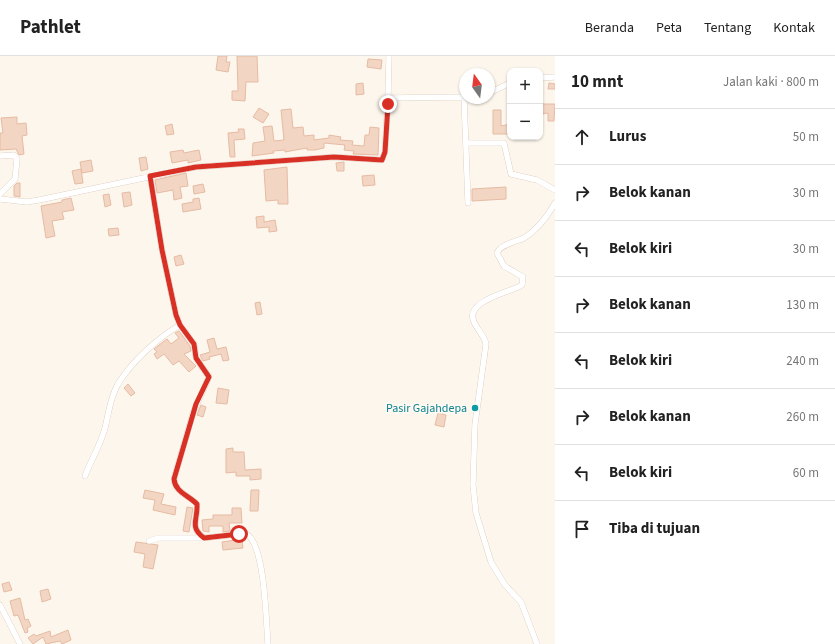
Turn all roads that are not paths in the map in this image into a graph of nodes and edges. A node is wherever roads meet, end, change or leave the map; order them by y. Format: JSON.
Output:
{"nodes":[{"id":1,"x":389,"y":56,"type":"edge"},
{"id":2,"x":555,"y":77,"type":"edge"},
{"id":3,"x":543,"y":78,"type":"edge"},
{"id":4,"x":507,"y":84,"type":"edge"},
{"id":5,"x":495,"y":90,"type":"edge"},
{"id":6,"x":459,"y":97,"type":"edge"},
{"id":7,"x":388,"y":98,"type":"junction"},
{"id":8,"x":464,"y":104,"type":"edge"},
{"id":9,"x":466,"y":143,"type":"junction"},
{"id":10,"x":0,"y":156,"type":"edge"},
{"id":11,"x":150,"y":176,"type":"junction"},
{"id":12,"x":555,"y":190,"type":"edge"},
{"id":13,"x":0,"y":194,"type":"edge"},
{"id":14,"x":0,"y":200,"type":"edge"},
{"id":15,"x":468,"y":203,"type":"dead end"},
{"id":16,"x":555,"y":204,"type":"edge"},
{"id":17,"x":180,"y":325,"type":"junction"},
{"id":18,"x":85,"y":476,"type":"dead end"},
{"id":19,"x":204,"y":538,"type":"junction"},
{"id":20,"x":149,"y":542,"type":"dead end"},
{"id":21,"x":0,"y":605,"type":"edge"},
{"id":22,"x":20,"y":644,"type":"edge"},
{"id":23,"x":268,"y":644,"type":"edge"},
{"id":24,"x":537,"y":644,"type":"edge"}],
"edges":[{"from":1,"to":7,"type":"street"},
{"from":2,"to":3,"type":"street"},
{"from":4,"to":5,"type":"street"},
{"from":6,"to":7,"type":"street"},
{"from":7,"to":11,"type":"street"},
{"from":8,"to":9,"type":"street"},
{"from":9,"to":12,"type":"street"},
{"from":9,"to":15,"type":"street"},
{"from":10,"to":13,"type":"street"},
{"from":11,"to":14,"type":"street"},
{"from":11,"to":17,"type":"street"},
{"from":16,"to":24,"type":"street"},
{"from":17,"to":18,"type":"street"},
{"from":17,"to":19,"type":"street"},
{"from":19,"to":20,"type":"street"},
{"from":19,"to":23,"type":"street"},
{"from":21,"to":22,"type":"street"}]}
